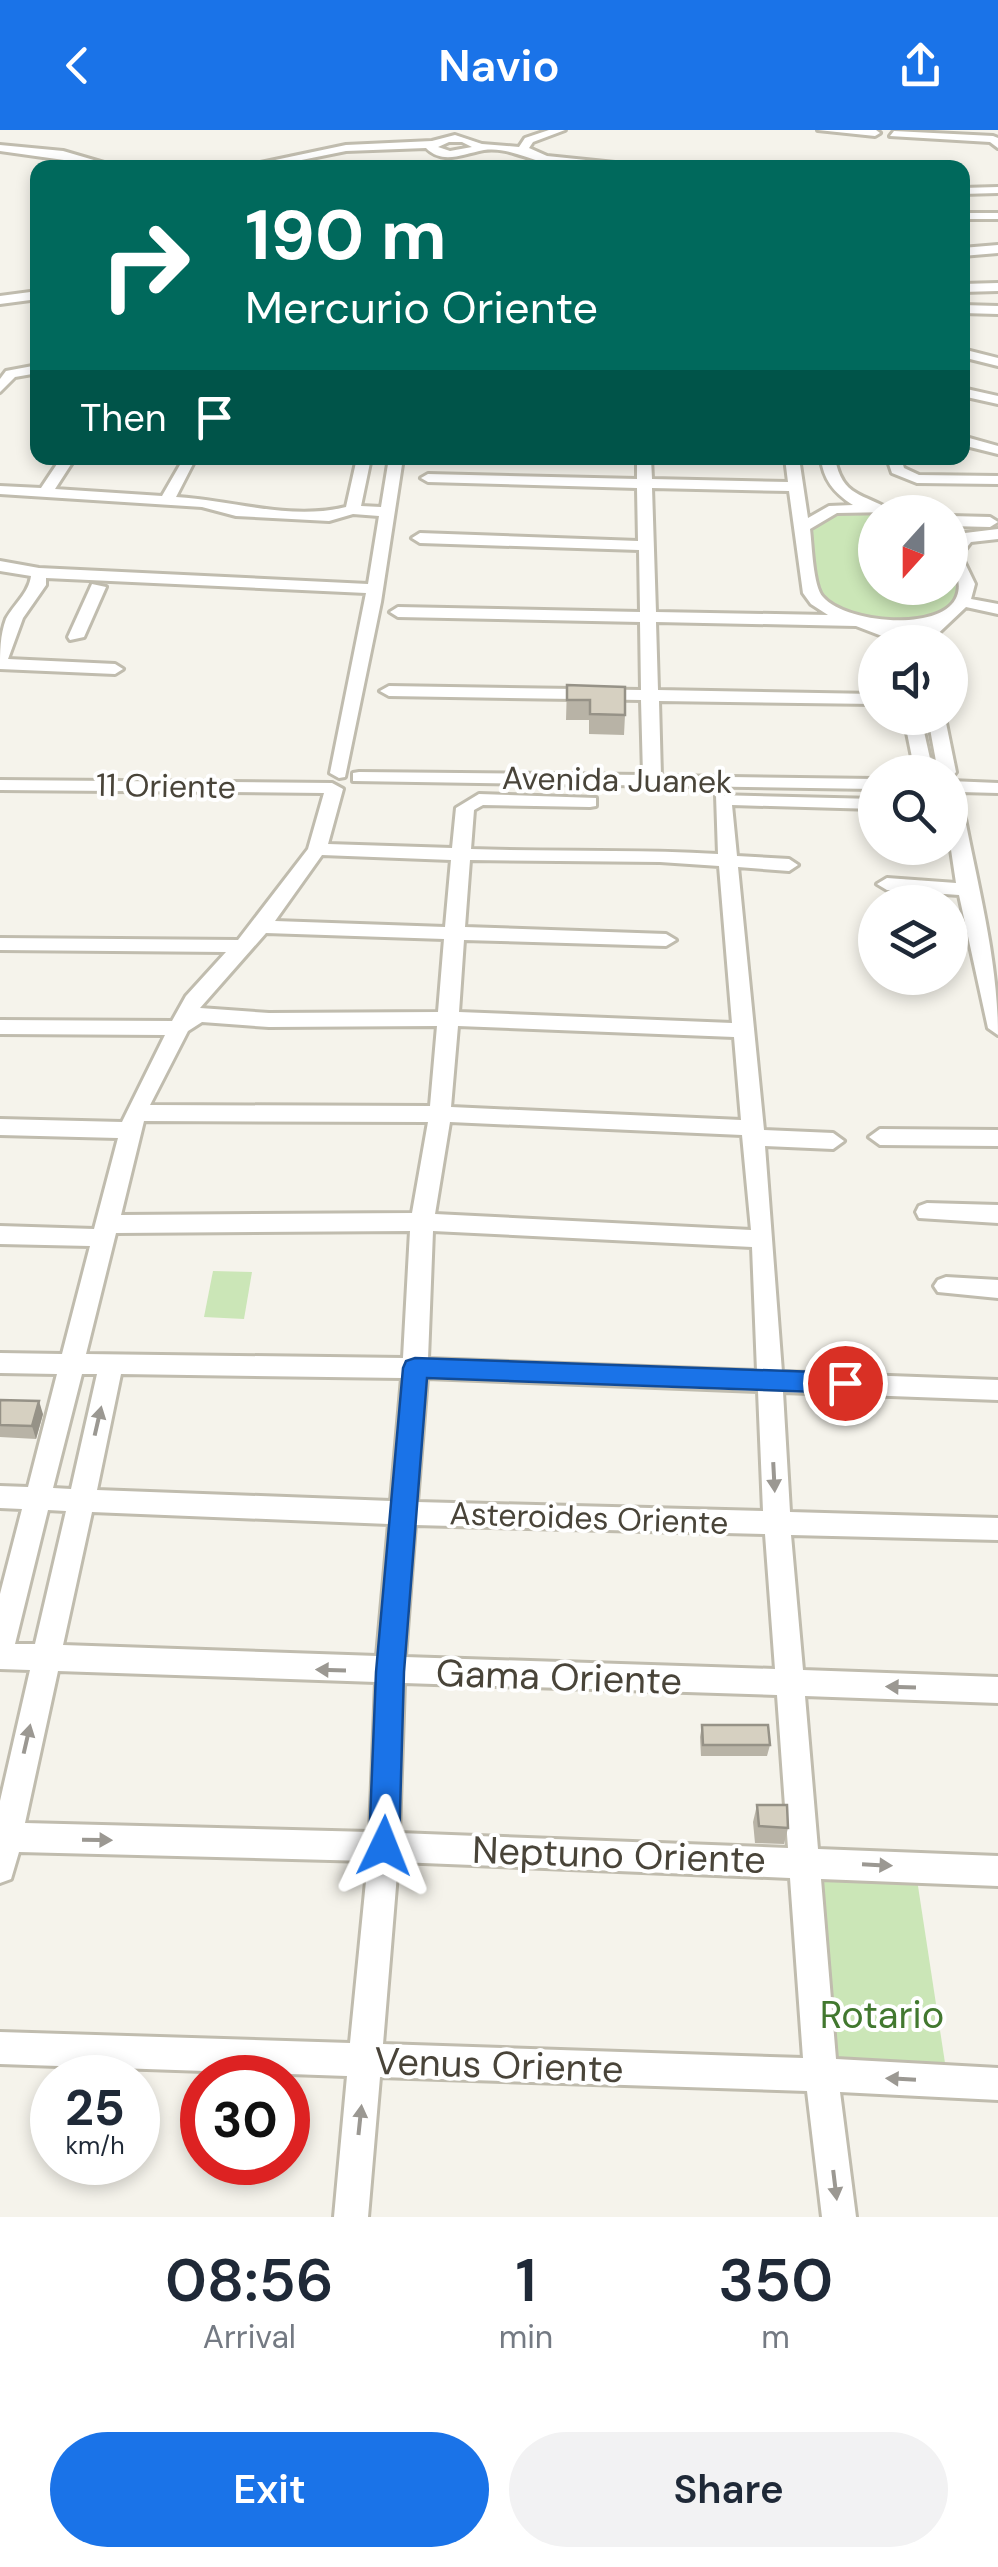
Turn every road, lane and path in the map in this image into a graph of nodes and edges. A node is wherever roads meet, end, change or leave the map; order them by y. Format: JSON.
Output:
{"nodes":[{"id":1,"x":421,"y":130,"type":"edge"},
{"id":2,"x":560,"y":130,"type":"edge"},
{"id":3,"x":823,"y":130,"type":"edge"},
{"id":4,"x":884,"y":132,"type":"edge"},
{"id":5,"x":486,"y":133,"type":"dead end"},
{"id":6,"x":477,"y":142,"type":"edge"},
{"id":7,"x":436,"y":144,"type":"junction"},
{"id":8,"x":525,"y":145,"type":"junction"},
{"id":9,"x":998,"y":145,"type":"edge"},
{"id":10,"x":0,"y":151,"type":"edge"},
{"id":11,"x":53,"y":160,"type":"edge"},
{"id":12,"x":86,"y":160,"type":"edge"},
{"id":13,"x":282,"y":160,"type":"edge"},
{"id":14,"x":311,"y":160,"type":"edge"},
{"id":15,"x":450,"y":160,"type":"edge"},
{"id":16,"x":452,"y":160,"type":"edge"},
{"id":17,"x":557,"y":160,"type":"edge"},
{"id":18,"x":998,"y":190,"type":"edge"},
{"id":19,"x":970,"y":191,"type":"edge"},
{"id":20,"x":998,"y":214,"type":"edge"},
{"id":21,"x":970,"y":216,"type":"edge"},
{"id":22,"x":998,"y":250,"type":"edge"},
{"id":23,"x":970,"y":252,"type":"edge"},
{"id":24,"x":30,"y":287,"type":"edge"},
{"id":25,"x":998,"y":287,"type":"edge"},
{"id":26,"x":970,"y":288,"type":"edge"},
{"id":27,"x":0,"y":291,"type":"edge"},
{"id":28,"x":30,"y":296,"type":"edge"},
{"id":29,"x":970,"y":299,"type":"edge"},
{"id":30,"x":0,"y":300,"type":"edge"},
{"id":31,"x":998,"y":300,"type":"edge"},
{"id":32,"x":970,"y":309,"type":"edge"},
{"id":33,"x":998,"y":310,"type":"edge"},
{"id":34,"x":998,"y":348,"type":"edge"},
{"id":35,"x":970,"y":349,"type":"edge"},
{"id":36,"x":970,"y":351,"type":"edge"},
{"id":37,"x":998,"y":362,"type":"edge"},
{"id":38,"x":30,"y":370,"type":"edge"},
{"id":39,"x":0,"y":388,"type":"edge"},
{"id":40,"x":998,"y":389,"type":"edge"},
{"id":41,"x":970,"y":390,"type":"edge"},
{"id":42,"x":970,"y":392,"type":"edge"},
{"id":43,"x":998,"y":400,"type":"edge"},
{"id":44,"x":970,"y":442,"type":"edge"},
{"id":45,"x":998,"y":450,"type":"edge"},
{"id":46,"x":64,"y":465,"type":"edge"},
{"id":47,"x":187,"y":465,"type":"edge"},
{"id":48,"x":363,"y":465,"type":"edge"},
{"id":49,"x":395,"y":465,"type":"edge"},
{"id":50,"x":644,"y":465,"type":"edge"},
{"id":51,"x":793,"y":465,"type":"edge"},
{"id":52,"x":827,"y":465,"type":"edge"},
{"id":53,"x":897,"y":465,"type":"edge"},
{"id":54,"x":919,"y":465,"type":"edge"},
{"id":55,"x":428,"y":478,"type":"dead end"},
{"id":56,"x":946,"y":480,"type":"junction"},
{"id":57,"x":998,"y":480,"type":"edge"},
{"id":58,"x":644,"y":482,"type":"junction"},
{"id":59,"x":796,"y":487,"type":"junction"},
{"id":60,"x":0,"y":490,"type":"edge"},
{"id":61,"x":46,"y":493,"type":"junction"},
{"id":62,"x":858,"y":499,"type":"edge"},
{"id":63,"x":166,"y":501,"type":"junction"},
{"id":64,"x":353,"y":510,"type":"junction"},
{"id":65,"x":858,"y":510,"type":"edge"},
{"id":66,"x":389,"y":512,"type":"junction"},
{"id":67,"x":998,"y":522,"type":"edge"},
{"id":68,"x":968,"y":525,"type":"edge"},
{"id":69,"x":804,"y":526,"type":"junction"},
{"id":70,"x":968,"y":528,"type":"edge"},
{"id":71,"x":998,"y":534,"type":"edge"},
{"id":72,"x":420,"y":538,"type":"dead end"},
{"id":73,"x":646,"y":546,"type":"junction"},
{"id":74,"x":8,"y":569,"type":"edge"},
{"id":75,"x":38,"y":579,"type":"junction"},
{"id":76,"x":0,"y":582,"type":"edge"},
{"id":77,"x":159,"y":584,"type":"junction"},
{"id":78,"x":292,"y":584,"type":"junction"},
{"id":79,"x":98,"y":587,"type":"junction"},
{"id":80,"x":242,"y":587,"type":"junction"},
{"id":81,"x":373,"y":596,"type":"junction"},
{"id":82,"x":274,"y":598,"type":"junction"},
{"id":83,"x":968,"y":603,"type":"edge"},
{"id":84,"x":961,"y":605,"type":"edge"},
{"id":85,"x":400,"y":606,"type":"dead end"},
{"id":86,"x":828,"y":608,"type":"junction"},
{"id":87,"x":998,"y":610,"type":"edge"},
{"id":88,"x":647,"y":612,"type":"junction"},
{"id":89,"x":946,"y":619,"type":"junction"},
{"id":90,"x":862,"y":621,"type":"junction"},
{"id":91,"x":871,"y":625,"type":"edge"},
{"id":92,"x":938,"y":625,"type":"edge"},
{"id":93,"x":76,"y":638,"type":"dead end"},
{"id":94,"x":0,"y":662,"type":"edge"},
{"id":95,"x":115,"y":670,"type":"dead end"},
{"id":96,"x":389,"y":690,"type":"dead end"},
{"id":97,"x":648,"y":695,"type":"junction"},
{"id":98,"x":858,"y":699,"type":"edge"},
{"id":99,"x":652,"y":780,"type":"junction"},
{"id":100,"x":334,"y":781,"type":"junction"},
{"id":101,"x":0,"y":784,"type":"edge"},
{"id":102,"x":858,"y":784,"type":"edge"},
{"id":103,"x":998,"y":788,"type":"edge"},
{"id":104,"x":968,"y":793,"type":"edge"},
{"id":105,"x":590,"y":802,"type":"dead end"},
{"id":106,"x":858,"y":803,"type":"edge"},
{"id":107,"x":316,"y":849,"type":"junction"},
{"id":108,"x":462,"y":854,"type":"junction"},
{"id":109,"x":725,"y":862,"type":"junction"},
{"id":110,"x":789,"y":865,"type":"dead end"},
{"id":111,"x":887,"y":884,"type":"dead end"},
{"id":112,"x":900,"y":885,"type":"edge"},
{"id":113,"x":968,"y":894,"type":"edge"},
{"id":114,"x":262,"y":927,"type":"junction"},
{"id":115,"x":455,"y":932,"type":"junction"},
{"id":116,"x":666,"y":940,"type":"dead end"},
{"id":117,"x":0,"y":944,"type":"edge"},
{"id":118,"x":242,"y":946,"type":"junction"},
{"id":119,"x":449,"y":1019,"type":"junction"},
{"id":120,"x":0,"y":1027,"type":"edge"},
{"id":121,"x":177,"y":1028,"type":"junction"},
{"id":122,"x":998,"y":1028,"type":"edge"},
{"id":123,"x":742,"y":1030,"type":"junction"},
{"id":124,"x":440,"y":1114,"type":"junction"},
{"id":125,"x":132,"y":1121,"type":"junction"},
{"id":126,"x":0,"y":1127,"type":"edge"},
{"id":127,"x":752,"y":1133,"type":"junction"},
{"id":128,"x":880,"y":1138,"type":"dead end"},
{"id":129,"x":998,"y":1138,"type":"edge"},
{"id":130,"x":834,"y":1141,"type":"dead end"},
{"id":131,"x":926,"y":1212,"type":"dead end"},
{"id":132,"x":998,"y":1214,"type":"edge"},
{"id":133,"x":422,"y":1222,"type":"junction"},
{"id":134,"x":107,"y":1231,"type":"junction"},
{"id":135,"x":0,"y":1235,"type":"edge"},
{"id":136,"x":763,"y":1238,"type":"junction"},
{"id":137,"x":946,"y":1286,"type":"dead end"},
{"id":138,"x":998,"y":1289,"type":"edge"},
{"id":139,"x":0,"y":1363,"type":"edge"},
{"id":140,"x":74,"y":1365,"type":"junction"},
{"id":141,"x":111,"y":1366,"type":"junction"},
{"id":142,"x":415,"y":1368,"type":"junction"},
{"id":143,"x":769,"y":1380,"type":"junction"},
{"id":144,"x":998,"y":1390,"type":"edge"},
{"id":145,"x":0,"y":1496,"type":"edge"},
{"id":146,"x":37,"y":1498,"type":"junction"},
{"id":147,"x":80,"y":1500,"type":"junction"},
{"id":148,"x":404,"y":1513,"type":"junction"},
{"id":149,"x":777,"y":1523,"type":"junction"},
{"id":150,"x":998,"y":1530,"type":"edge"},
{"id":151,"x":0,"y":1648,"type":"edge"},
{"id":152,"x":0,"y":1656,"type":"edge"},
{"id":153,"x":45,"y":1659,"type":"junction"},
{"id":154,"x":390,"y":1672,"type":"junction"},
{"id":155,"x":790,"y":1683,"type":"junction"},
{"id":156,"x":998,"y":1690,"type":"edge"},
{"id":157,"x":2,"y":1837,"type":"edge"},
{"id":158,"x":384,"y":1846,"type":"junction"},
{"id":159,"x":804,"y":1862,"type":"junction"},
{"id":160,"x":0,"y":1868,"type":"edge"},
{"id":161,"x":998,"y":1871,"type":"edge"},
{"id":162,"x":0,"y":2048,"type":"edge"},
{"id":163,"x":366,"y":2061,"type":"junction"},
{"id":164,"x":821,"y":2075,"type":"junction"},
{"id":165,"x":998,"y":2084,"type":"edge"},
{"id":166,"x":351,"y":2217,"type":"edge"},
{"id":167,"x":839,"y":2217,"type":"edge"}],
"edges":[{"from":1,"to":7,"type":"street"},
{"from":2,"to":8,"type":"street"},
{"from":3,"to":4,"type":"street"},
{"from":4,"to":9,"type":"street"},
{"from":5,"to":6,"type":"street"},
{"from":6,"to":7,"type":"street"},
{"from":6,"to":8,"type":"street"},
{"from":6,"to":16,"type":"street"},
{"from":7,"to":13,"type":"street"},
{"from":7,"to":14,"type":"street"},
{"from":7,"to":15,"type":"street"},
{"from":8,"to":17,"type":"street"},
{"from":10,"to":11,"type":"street"},
{"from":10,"to":12,"type":"street"},
{"from":18,"to":19,"type":"street"},
{"from":20,"to":21,"type":"street"},
{"from":22,"to":23,"type":"street"},
{"from":24,"to":27,"type":"street"},
{"from":25,"to":26,"type":"street"},
{"from":28,"to":30,"type":"street"},
{"from":29,"to":31,"type":"street"},
{"from":32,"to":33,"type":"street"},
{"from":34,"to":35,"type":"street"},
{"from":36,"to":37,"type":"street"},
{"from":38,"to":39,"type":"street"},
{"from":40,"to":41,"type":"street"},
{"from":42,"to":43,"type":"street"},
{"from":44,"to":45,"type":"street"},
{"from":46,"to":61,"type":"street"},
{"from":47,"to":63,"type":"street"},
{"from":48,"to":64,"type":"street"},
{"from":49,"to":66,"type":"street"},
{"from":50,"to":58,"type":"street"},
{"from":51,"to":59,"type":"street"},
{"from":52,"to":62,"type":"street"},
{"from":53,"to":56,"type":"street"},
{"from":54,"to":56,"type":"street"},
{"from":55,"to":58,"type":"street"},
{"from":56,"to":57,"type":"street"},
{"from":58,"to":59,"type":"street"},
{"from":58,"to":73,"type":"street"},
{"from":59,"to":69,"type":"street"},
{"from":60,"to":61,"type":"street"},
{"from":61,"to":63,"type":"street"},
{"from":63,"to":64,"type":"street"},
{"from":64,"to":66,"type":"street"},
{"from":65,"to":69,"type":"street"},
{"from":66,"to":81,"type":"street"},
{"from":67,"to":68,"type":"street"},
{"from":69,"to":86,"type":"street"},
{"from":70,"to":71,"type":"street"},
{"from":72,"to":73,"type":"street"},
{"from":73,"to":88,"type":"street"},
{"from":74,"to":75,"type":"street"},
{"from":74,"to":76,"type":"street"},
{"from":75,"to":76,"type":"street"},
{"from":75,"to":77,"type":"street"},
{"from":75,"to":79,"type":"street"},
{"from":75,"to":94,"type":"street"},
{"from":77,"to":79,"type":"street"},
{"from":77,"to":80,"type":"street"},
{"from":78,"to":80,"type":"street"},
{"from":78,"to":81,"type":"street"},
{"from":78,"to":82,"type":"street"},
{"from":79,"to":93,"type":"street"},
{"from":80,"to":82,"type":"street"},
{"from":81,"to":82,"type":"street"},
{"from":81,"to":100,"type":"street"},
{"from":83,"to":87,"type":"street"},
{"from":84,"to":89,"type":"street"},
{"from":85,"to":88,"type":"street"},
{"from":86,"to":88,"type":"street"},
{"from":86,"to":90,"type":"street"},
{"from":88,"to":90,"type":"street"},
{"from":88,"to":97,"type":"street"},
{"from":89,"to":90,"type":"street"},
{"from":89,"to":92,"type":"street"},
{"from":90,"to":91,"type":"street"},
{"from":94,"to":95,"type":"street"},
{"from":96,"to":97,"type":"street"},
{"from":97,"to":98,"type":"street"},
{"from":97,"to":99,"type":"street"},
{"from":99,"to":100,"type":"street","name":"Avenida Juanek"},
{"from":99,"to":102,"type":"street","name":"Avenida Juanek"},
{"from":100,"to":101,"type":"street","name":"11 Oriente"},
{"from":100,"to":107,"type":"street"},
{"from":103,"to":104,"type":"street"},
{"from":105,"to":108,"type":"street"},
{"from":106,"to":109,"type":"street"},
{"from":107,"to":108,"type":"street"},
{"from":107,"to":114,"type":"street"},
{"from":108,"to":109,"type":"street"},
{"from":108,"to":115,"type":"street"},
{"from":109,"to":110,"type":"street"},
{"from":109,"to":123,"type":"street"},
{"from":111,"to":112,"type":"street"},
{"from":113,"to":122,"type":"street"},
{"from":114,"to":115,"type":"street"},
{"from":114,"to":118,"type":"street"},
{"from":115,"to":116,"type":"street"},
{"from":115,"to":119,"type":"street"},
{"from":117,"to":118,"type":"street"},
{"from":118,"to":121,"type":"street"},
{"from":119,"to":121,"type":"street"},
{"from":119,"to":123,"type":"street"},
{"from":119,"to":124,"type":"street"},
{"from":120,"to":121,"type":"street"},
{"from":121,"to":125,"type":"street"},
{"from":123,"to":127,"type":"street"},
{"from":124,"to":125,"type":"street"},
{"from":124,"to":127,"type":"street"},
{"from":124,"to":133,"type":"street"},
{"from":125,"to":126,"type":"street"},
{"from":125,"to":134,"type":"street"},
{"from":127,"to":130,"type":"street"},
{"from":127,"to":136,"type":"street"},
{"from":128,"to":129,"type":"street"},
{"from":131,"to":132,"type":"street"},
{"from":133,"to":134,"type":"street"},
{"from":133,"to":136,"type":"street"},
{"from":133,"to":142,"type":"street"},
{"from":134,"to":135,"type":"street"},
{"from":134,"to":140,"type":"street"},
{"from":136,"to":143,"type":"street"},
{"from":137,"to":138,"type":"street"},
{"from":139,"to":140,"type":"street"},
{"from":140,"to":141,"type":"street"},
{"from":140,"to":146,"type":"street"},
{"from":141,"to":142,"type":"street"},
{"from":147,"to":141,"type":"street","one_way":true},
{"from":142,"to":143,"type":"street"},
{"from":142,"to":148,"type":"street"},
{"from":143,"to":144,"type":"street"},
{"from":143,"to":149,"type":"street","one_way":true},
{"from":145,"to":146,"type":"street","name":"Asteroides Oriente"},
{"from":146,"to":147,"type":"street","name":"Asteroides Oriente"},
{"from":146,"to":151,"type":"street"},
{"from":147,"to":148,"type":"street","name":"Asteroides Oriente"},
{"from":147,"to":153,"type":"street"},
{"from":148,"to":149,"type":"street","name":"Asteroides Oriente"},
{"from":148,"to":154,"type":"street"},
{"from":149,"to":150,"type":"street","name":"Asteroides Oriente"},
{"from":149,"to":155,"type":"street"},
{"from":152,"to":153,"type":"street","name":"Gama Oriente"},
{"from":154,"to":153,"type":"street","name":"Gama Oriente","one_way":true},
{"from":157,"to":153,"type":"street","one_way":true},
{"from":154,"to":155,"type":"street","name":"Gama Oriente"},
{"from":154,"to":158,"type":"street"},
{"from":156,"to":155,"type":"street","name":"Gama Oriente","one_way":true},
{"from":155,"to":159,"type":"street"},
{"from":157,"to":158,"type":"street","name":"Neptuno Oriente","one_way":true},
{"from":157,"to":160,"type":"street"},
{"from":158,"to":159,"type":"street","name":"Neptuno Oriente"},
{"from":158,"to":163,"type":"street"},
{"from":159,"to":161,"type":"street","name":"Neptuno Oriente","one_way":true},
{"from":159,"to":164,"type":"street"},
{"from":162,"to":163,"type":"street","name":"Venus Oriente"},
{"from":163,"to":164,"type":"street","name":"Venus Oriente"},
{"from":166,"to":163,"type":"street","one_way":true},
{"from":165,"to":164,"type":"street","name":"Venus Oriente","one_way":true},
{"from":164,"to":167,"type":"street","one_way":true}]}
